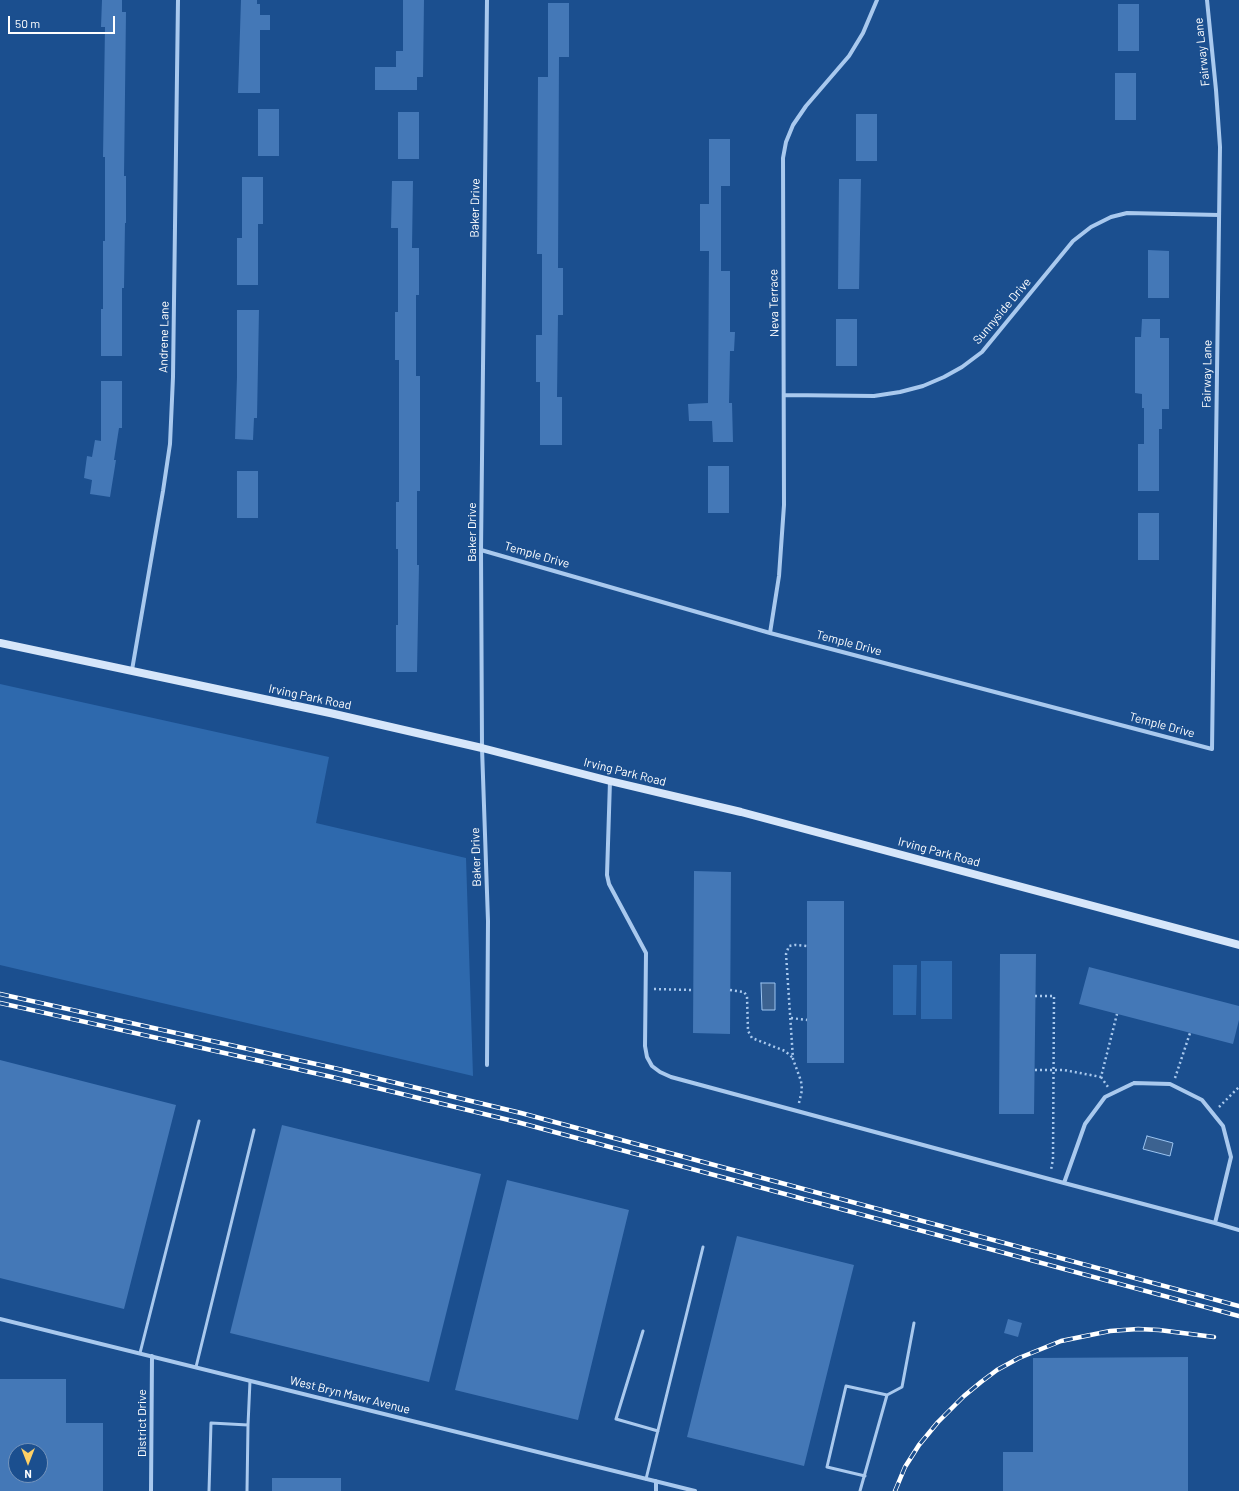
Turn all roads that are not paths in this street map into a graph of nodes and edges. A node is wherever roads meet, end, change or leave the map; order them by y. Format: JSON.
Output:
{"nodes":[{"id":1,"x":178,"y":0,"type":"edge"},
{"id":2,"x":486,"y":0,"type":"edge"},
{"id":3,"x":877,"y":0,"type":"edge"},
{"id":4,"x":1206,"y":0,"type":"edge"},
{"id":5,"x":1219,"y":215,"type":"junction"},
{"id":6,"x":785,"y":395,"type":"junction"},
{"id":7,"x":481,"y":550,"type":"junction"},
{"id":8,"x":770,"y":633,"type":"junction"},
{"id":9,"x":0,"y":644,"type":"edge"},
{"id":10,"x":132,"y":670,"type":"junction"},
{"id":11,"x":482,"y":748,"type":"junction"},
{"id":12,"x":1212,"y":749,"type":"joint"},
{"id":13,"x":610,"y":781,"type":"junction"},
{"id":14,"x":1239,"y":945,"type":"edge"},
{"id":15,"x":487,"y":1065,"type":"dead end"},
{"id":16,"x":199,"y":1121,"type":"dead end"},
{"id":17,"x":254,"y":1130,"type":"dead end"},
{"id":18,"x":1064,"y":1183,"type":"junction"},
{"id":19,"x":1215,"y":1223,"type":"junction"},
{"id":20,"x":1239,"y":1230,"type":"edge"},
{"id":21,"x":704,"y":1247,"type":"dead end"},
{"id":22,"x":0,"y":1319,"type":"edge"},
{"id":23,"x":914,"y":1323,"type":"dead end"},
{"id":24,"x":643,"y":1331,"type":"dead end"},
{"id":25,"x":140,"y":1353,"type":"junction"},
{"id":26,"x":152,"y":1356,"type":"junction"},
{"id":27,"x":196,"y":1367,"type":"junction"},
{"id":28,"x":250,"y":1381,"type":"junction"},
{"id":29,"x":887,"y":1395,"type":"junction"},
{"id":30,"x":248,"y":1425,"type":"junction"},
{"id":31,"x":658,"y":1431,"type":"junction"},
{"id":32,"x":865,"y":1476,"type":"junction"},
{"id":33,"x":646,"y":1479,"type":"junction"},
{"id":34,"x":656,"y":1481,"type":"junction"},
{"id":35,"x":151,"y":1491,"type":"edge"},
{"id":36,"x":209,"y":1491,"type":"edge"},
{"id":37,"x":247,"y":1491,"type":"edge"},
{"id":38,"x":656,"y":1491,"type":"edge"},
{"id":39,"x":695,"y":1491,"type":"edge"},
{"id":40,"x":860,"y":1491,"type":"edge"}],
"edges":[{"from":1,"to":10,"type":"street","name":"Andrene Lane"},
{"from":2,"to":7,"type":"street","name":"Baker Drive"},
{"from":3,"to":6,"type":"street","name":"Neva Terrace"},
{"from":4,"to":5,"type":"street","name":"Fairway Lane"},
{"from":5,"to":6,"type":"street","name":"Sunnyside Drive"},
{"from":5,"to":12,"type":"street","name":"Fairway Lane"},
{"from":6,"to":8,"type":"street","name":"Neva Terrace"},
{"from":7,"to":8,"type":"street","name":"Temple Drive"},
{"from":7,"to":11,"type":"street","name":"Baker Drive"},
{"from":8,"to":12,"type":"street","name":"Temple Drive"},
{"from":9,"to":10,"type":"main road","name":"Irving Park Road"},
{"from":10,"to":11,"type":"main road","name":"Irving Park Road"},
{"from":11,"to":13,"type":"main road","name":"Irving Park Road"},
{"from":11,"to":15,"type":"street","name":"Baker Drive"},
{"from":13,"to":14,"type":"main road","name":"Irving Park Road"},
{"from":13,"to":18,"type":"street"},
{"from":16,"to":25,"type":"lane"},
{"from":17,"to":27,"type":"lane"},
{"from":18,"to":19,"type":"street"},
{"from":18,"to":19,"type":"street"},
{"from":19,"to":20,"type":"street"},
{"from":21,"to":31,"type":"lane"},
{"from":22,"to":25,"type":"street","name":"West Bryn Mawr Avenue"},
{"from":23,"to":29,"type":"lane"},
{"from":24,"to":31,"type":"lane"},
{"from":25,"to":26,"type":"street","name":"West Bryn Mawr Avenue"},
{"from":26,"to":27,"type":"street","name":"West Bryn Mawr Avenue"},
{"from":26,"to":35,"type":"street","name":"District Drive"},
{"from":27,"to":28,"type":"street","name":"West Bryn Mawr Avenue"},
{"from":28,"to":30,"type":"lane"},
{"from":28,"to":33,"type":"street","name":"West Bryn Mawr Avenue"},
{"from":29,"to":32,"type":"lane"},
{"from":29,"to":32,"type":"lane"},
{"from":30,"to":36,"type":"lane"},
{"from":30,"to":37,"type":"lane"},
{"from":31,"to":33,"type":"lane"},
{"from":32,"to":40,"type":"lane"},
{"from":33,"to":34,"type":"street","name":"West Bryn Mawr Avenue"},
{"from":34,"to":38,"type":"street"},
{"from":34,"to":39,"type":"street","name":"West Bryn Mawr Avenue"}]}
